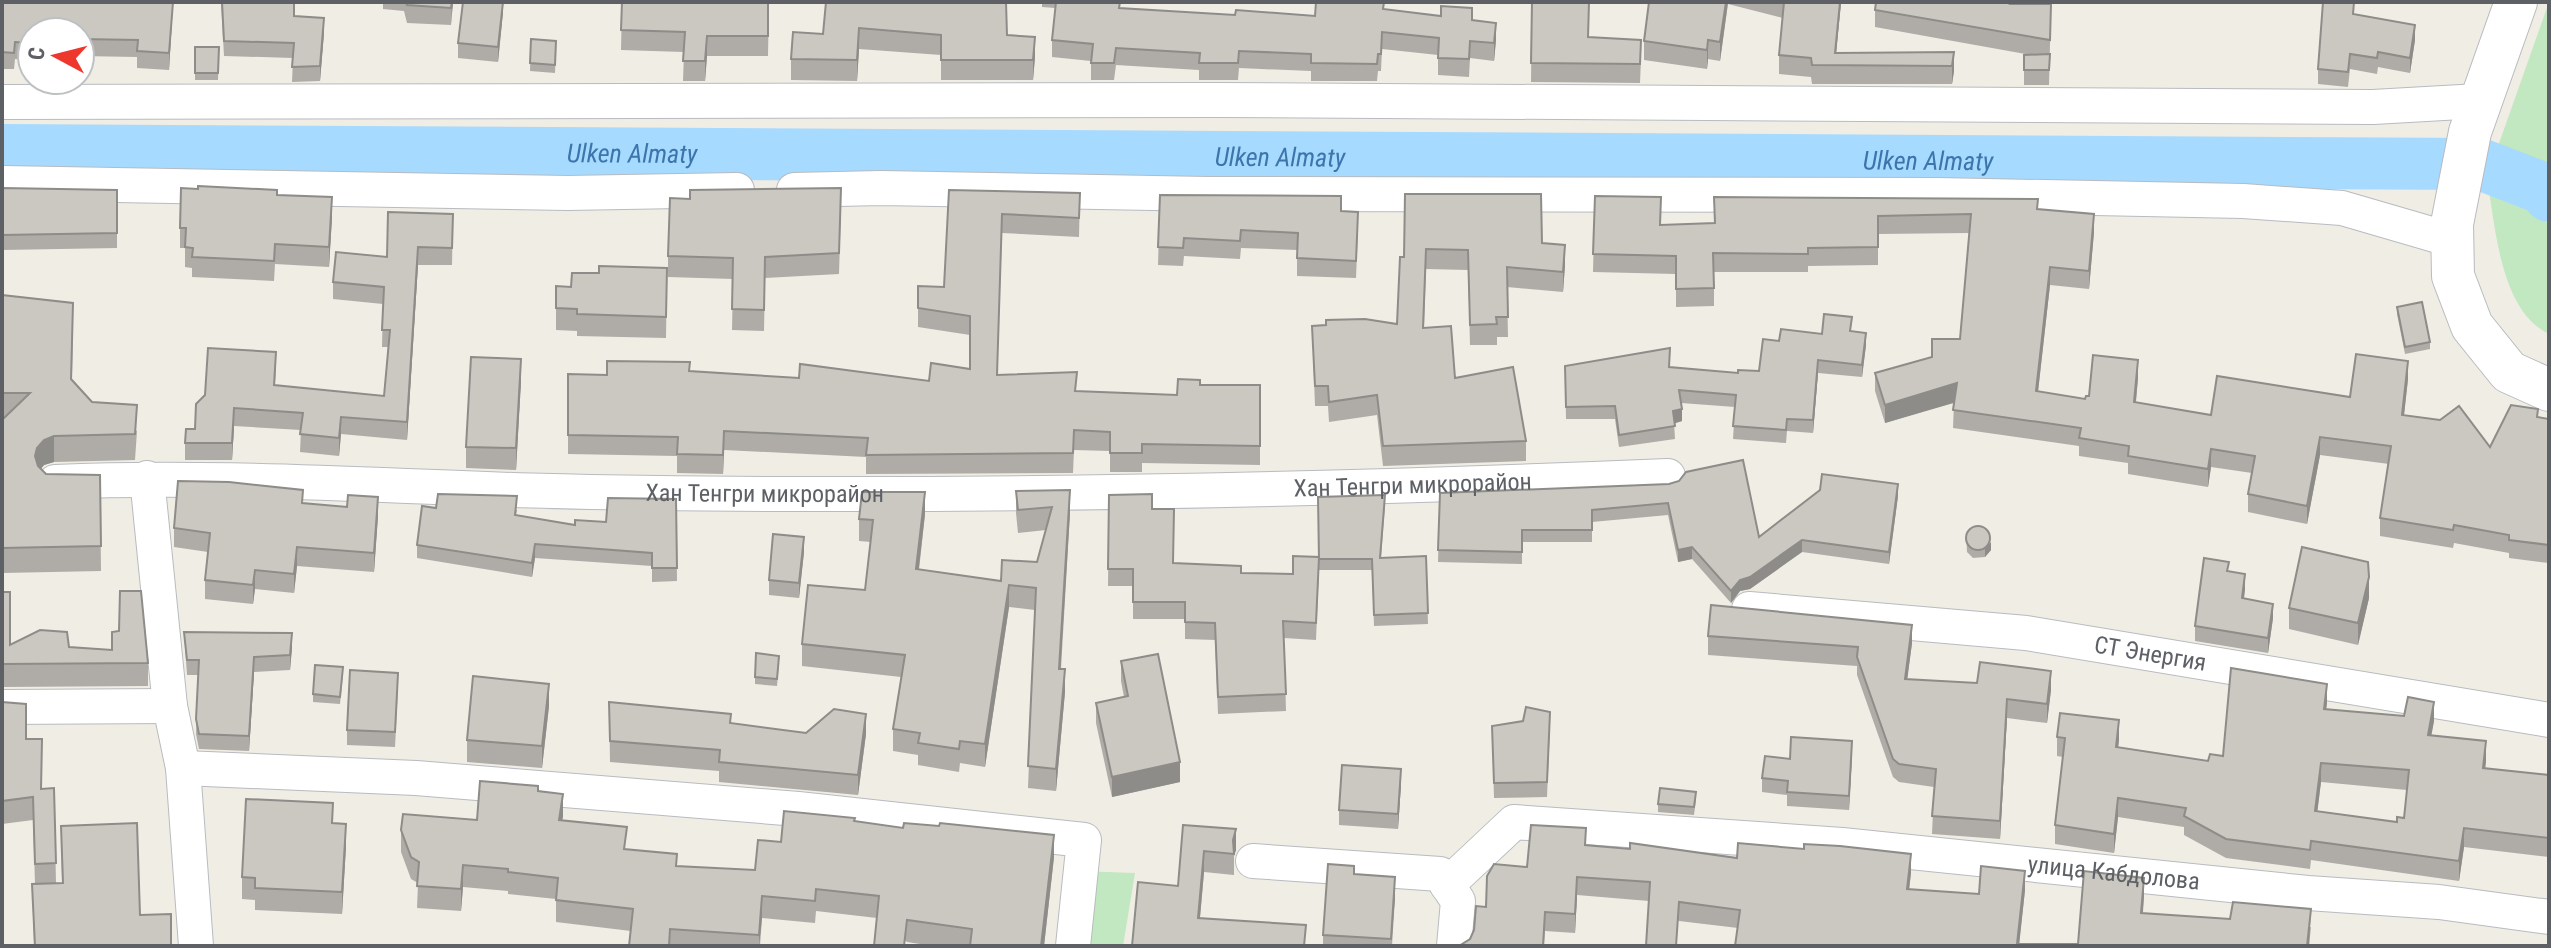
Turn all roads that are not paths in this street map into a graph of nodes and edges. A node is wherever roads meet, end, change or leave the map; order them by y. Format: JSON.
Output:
{"nodes":[{"id":1,"x":2516,"y":2,"type":"edge"},
{"id":2,"x":2,"y":102,"type":"edge"},
{"id":3,"x":2475,"y":117,"type":"junction"},
{"id":4,"x":2,"y":183,"type":"edge"},
{"id":5,"x":2452,"y":240,"type":"junction"},
{"id":6,"x":2549,"y":390,"type":"edge"},
{"id":7,"x":1668,"y":476,"type":"dead end"},
{"id":8,"x":147,"y":478,"type":"junction"},
{"id":9,"x":55,"y":482,"type":"edge"},
{"id":10,"x":1749,"y":609,"type":"edge"},
{"id":11,"x":170,"y":706,"type":"junction"},
{"id":12,"x":2,"y":707,"type":"edge"},
{"id":13,"x":2549,"y":720,"type":"edge"},
{"id":14,"x":183,"y":768,"type":"junction"},
{"id":15,"x":1253,"y":861,"type":"dead end"},
{"id":16,"x":1447,"y":885,"type":"junction"},
{"id":17,"x":2549,"y":917,"type":"edge"},
{"id":18,"x":196,"y":946,"type":"edge"},
{"id":19,"x":1073,"y":946,"type":"edge"},
{"id":20,"x":1454,"y":946,"type":"edge"}],
"edges":[{"from":1,"to":3,"type":"street"},
{"from":2,"to":3,"type":"street"},
{"from":3,"to":5,"type":"street"},
{"from":4,"to":5,"type":"street"},
{"from":5,"to":6,"type":"street"},
{"from":7,"to":8,"type":"street","name":"Хан Тенгри микрорайон"},
{"from":8,"to":9,"type":"street","name":"Хан Тенгри микрорайон"},
{"from":8,"to":11,"type":"street"},
{"from":10,"to":13,"type":"street","name":"СТ Энергия"},
{"from":11,"to":12,"type":"street"},
{"from":11,"to":14,"type":"street"},
{"from":14,"to":18,"type":"street"},
{"from":14,"to":19,"type":"street"},
{"from":15,"to":16,"type":"street"},
{"from":16,"to":17,"type":"street","name":"улица Кабдолова"},
{"from":16,"to":20,"type":"street"}]}
